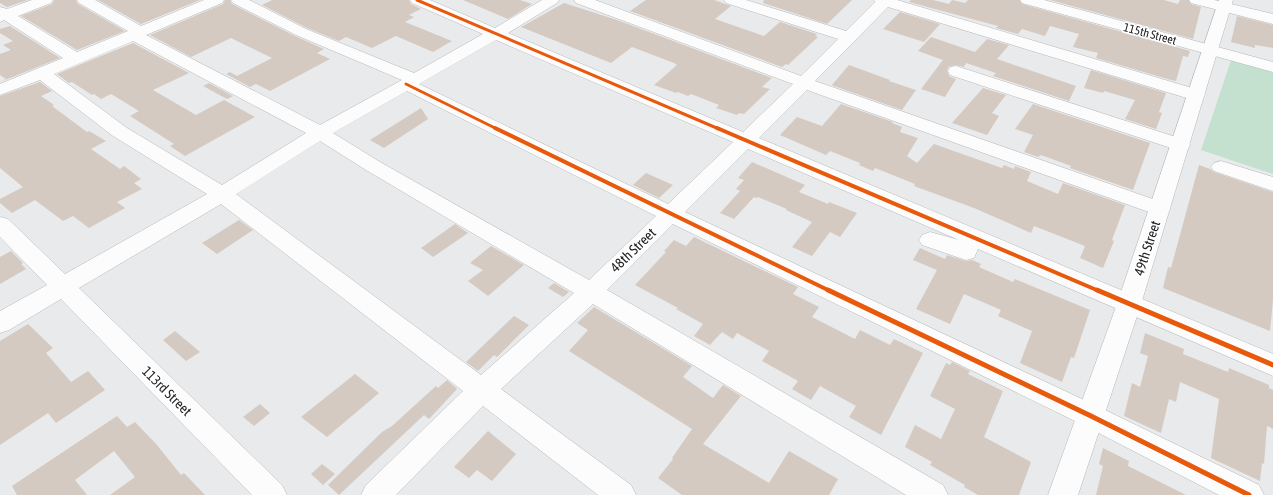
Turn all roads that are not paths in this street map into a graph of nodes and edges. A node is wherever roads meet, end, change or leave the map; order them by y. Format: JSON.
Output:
{"nodes":[{"id":1,"x":46,"y":0,"type":"edge"},
{"id":2,"x":84,"y":0,"type":"edge"},
{"id":3,"x":217,"y":0,"type":"edge"},
{"id":4,"x":238,"y":0,"type":"edge"},
{"id":5,"x":417,"y":0,"type":"edge"},
{"id":6,"x":552,"y":0,"type":"edge"},
{"id":7,"x":581,"y":0,"type":"edge"},
{"id":8,"x":732,"y":0,"type":"edge"},
{"id":9,"x":884,"y":0,"type":"edge"},
{"id":10,"x":1027,"y":0,"type":"edge"},
{"id":11,"x":1196,"y":0,"type":"edge"},
{"id":12,"x":196,"y":3,"type":"edge"},
{"id":13,"x":1225,"y":3,"type":"edge"},
{"id":14,"x":2,"y":14,"type":"edge"},
{"id":15,"x":1273,"y":19,"type":"edge"},
{"id":16,"x":137,"y":33,"type":"junction"},
{"id":17,"x":497,"y":33,"type":"junction"},
{"id":18,"x":848,"y":37,"type":"junction"},
{"id":19,"x":1211,"y":50,"type":"junction"},
{"id":20,"x":76,"y":59,"type":"junction"},
{"id":21,"x":1273,"y":67,"type":"edge"},
{"id":22,"x":956,"y":71,"type":"dead end"},
{"id":23,"x":42,"y":73,"type":"junction"},
{"id":24,"x":410,"y":82,"type":"junction"},
{"id":25,"x":804,"y":83,"type":"junction"},
{"id":26,"x":1,"y":89,"type":"edge"},
{"id":27,"x":1196,"y":95,"type":"junction"},
{"id":28,"x":320,"y":133,"type":"junction"},
{"id":29,"x":744,"y":140,"type":"junction"},
{"id":30,"x":1181,"y":145,"type":"junction"},
{"id":31,"x":1221,"y":166,"type":"dead end"},
{"id":32,"x":1273,"y":184,"type":"edge"},
{"id":33,"x":222,"y":194,"type":"junction"},
{"id":34,"x":1160,"y":209,"type":"junction"},
{"id":35,"x":670,"y":214,"type":"junction"},
{"id":36,"x":0,"y":224,"type":"edge"},
{"id":37,"x":971,"y":237,"type":"junction"},
{"id":38,"x":930,"y":240,"type":"dead end"},
{"id":39,"x":62,"y":286,"type":"junction"},
{"id":40,"x":591,"y":292,"type":"junction"},
{"id":41,"x":1130,"y":304,"type":"junction"},
{"id":42,"x":0,"y":323,"type":"edge"},
{"id":43,"x":1273,"y":364,"type":"edge"},
{"id":44,"x":483,"y":390,"type":"junction"},
{"id":45,"x":1091,"y":416,"type":"junction"},
{"id":46,"x":272,"y":495,"type":"edge"},
{"id":47,"x":376,"y":495,"type":"edge"},
{"id":48,"x":621,"y":495,"type":"edge"},
{"id":49,"x":933,"y":495,"type":"edge"},
{"id":50,"x":1063,"y":495,"type":"edge"},
{"id":51,"x":1249,"y":495,"type":"edge"}],
"edges":[{"from":1,"to":14,"type":"street"},
{"from":2,"to":16,"type":"street"},
{"from":3,"to":12,"type":"street"},
{"from":4,"to":24,"type":"street"},
{"from":5,"to":17,"type":"street"},
{"from":6,"to":17,"type":"street"},
{"from":7,"to":25,"type":"street"},
{"from":8,"to":18,"type":"street"},
{"from":9,"to":18,"type":"street","name":"48th Street"},
{"from":9,"to":27,"type":"street"},
{"from":10,"to":19,"type":"street","name":"115th Street"},
{"from":11,"to":13,"type":"street"},
{"from":12,"to":16,"type":"street"},
{"from":13,"to":15,"type":"street"},
{"from":13,"to":19,"type":"street","name":"49th Street"},
{"from":14,"to":20,"type":"street"},
{"from":16,"to":20,"type":"street"},
{"from":16,"to":28,"type":"street"},
{"from":17,"to":24,"type":"street"},
{"from":17,"to":29,"type":"street"},
{"from":18,"to":25,"type":"street","name":"48th Street"},
{"from":19,"to":21,"type":"street","name":"115th Street"},
{"from":19,"to":27,"type":"street","name":"49th Street"},
{"from":20,"to":23,"type":"street"},
{"from":22,"to":30,"type":"street"},
{"from":23,"to":26,"type":"street"},
{"from":23,"to":33,"type":"street"},
{"from":24,"to":28,"type":"street"},
{"from":24,"to":35,"type":"street"},
{"from":25,"to":29,"type":"street","name":"48th Street"},
{"from":25,"to":34,"type":"street"},
{"from":27,"to":30,"type":"street","name":"49th Street"},
{"from":28,"to":33,"type":"street"},
{"from":28,"to":40,"type":"street"},
{"from":29,"to":35,"type":"street","name":"48th Street"},
{"from":29,"to":37,"type":"street"},
{"from":30,"to":34,"type":"street","name":"49th Street"},
{"from":31,"to":32,"type":"street"},
{"from":33,"to":39,"type":"street"},
{"from":33,"to":44,"type":"street"},
{"from":34,"to":41,"type":"street","name":"49th Street"},
{"from":35,"to":40,"type":"street","name":"48th Street"},
{"from":35,"to":45,"type":"street"},
{"from":36,"to":39,"type":"street","name":"113rd Street"},
{"from":37,"to":38,"type":"street"},
{"from":37,"to":41,"type":"street"},
{"from":39,"to":42,"type":"street"},
{"from":39,"to":46,"type":"street","name":"113rd Street"},
{"from":40,"to":44,"type":"street","name":"48th Street"},
{"from":40,"to":49,"type":"street"},
{"from":41,"to":43,"type":"street"},
{"from":41,"to":45,"type":"street","name":"49th Street"},
{"from":44,"to":47,"type":"street","name":"48th Street"},
{"from":44,"to":48,"type":"street"},
{"from":45,"to":50,"type":"street","name":"49th Street"},
{"from":45,"to":51,"type":"street"}]}
